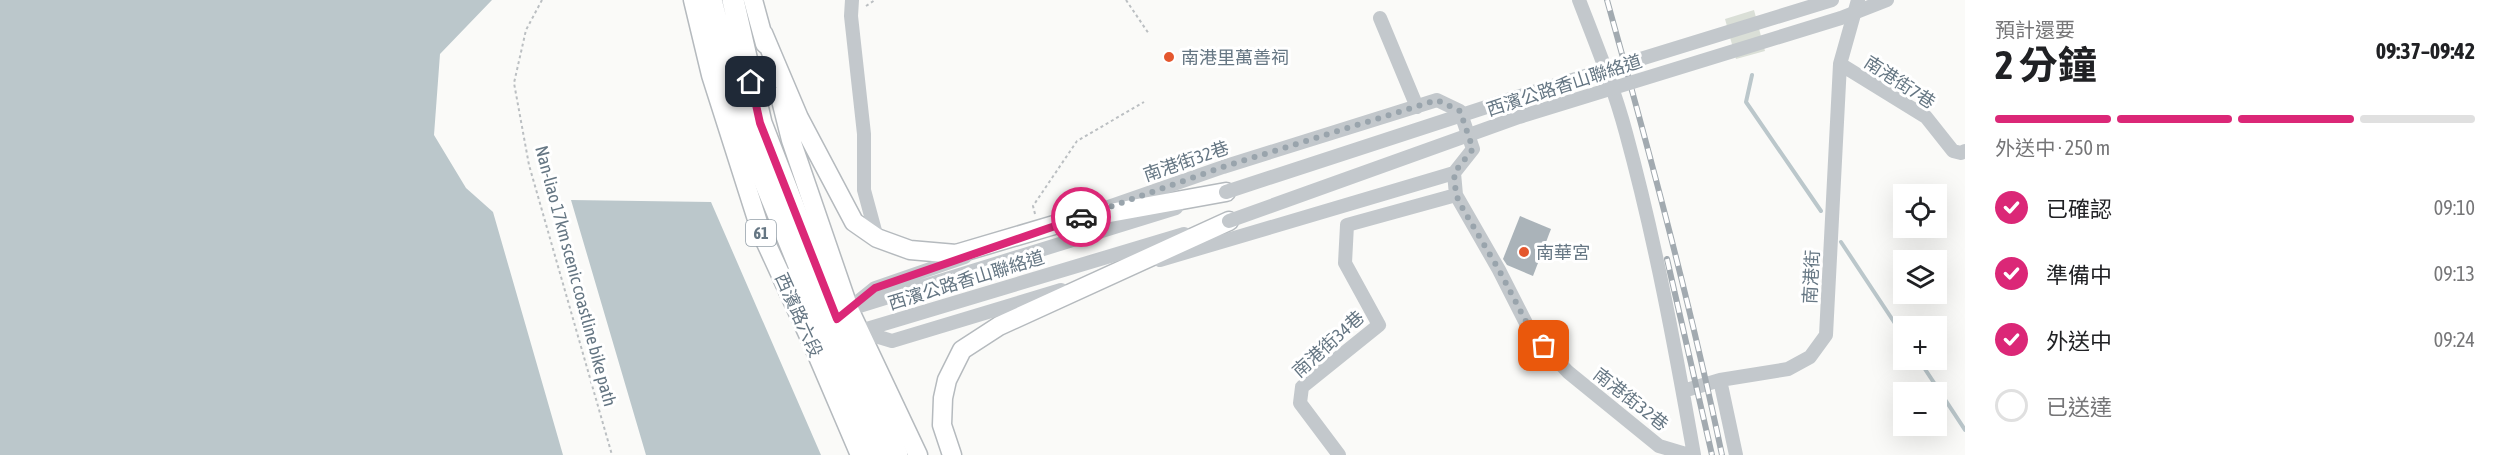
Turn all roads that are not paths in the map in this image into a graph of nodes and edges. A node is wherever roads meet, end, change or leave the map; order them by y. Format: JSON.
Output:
{"nodes":[{"id":1,"x":693,"y":0,"type":"edge"},
{"id":2,"x":711,"y":0,"type":"edge"},
{"id":3,"x":733,"y":0,"type":"edge"},
{"id":4,"x":753,"y":0,"type":"edge"},
{"id":5,"x":852,"y":0,"type":"edge"},
{"id":6,"x":1579,"y":0,"type":"edge"},
{"id":7,"x":1832,"y":0,"type":"edge"},
{"id":8,"x":1858,"y":0,"type":"edge"},
{"id":9,"x":1887,"y":0,"type":"edge"},
{"id":10,"x":1380,"y":18,"type":"dead end"},
{"id":11,"x":763,"y":33,"type":"junction"},
{"id":12,"x":1840,"y":64,"type":"junction"},
{"id":13,"x":1417,"y":107,"type":"junction"},
{"id":14,"x":1965,"y":151,"type":"edge"},
{"id":15,"x":1454,"y":173,"type":"junction"},
{"id":16,"x":1226,"y":192,"type":"junction"},
{"id":17,"x":1456,"y":195,"type":"junction"},
{"id":18,"x":1071,"y":220,"type":"junction"},
{"id":19,"x":1229,"y":221,"type":"junction"},
{"id":20,"x":877,"y":238,"type":"junction"},
{"id":21,"x":1117,"y":273,"type":"junction"},
{"id":22,"x":836,"y":317,"type":"junction"},
{"id":23,"x":838,"y":341,"type":"junction"},
{"id":24,"x":1720,"y":380,"type":"junction"},
{"id":25,"x":1683,"y":391,"type":"junction"},
{"id":26,"x":860,"y":455,"type":"edge"},
{"id":27,"x":876,"y":455,"type":"edge"},
{"id":28,"x":897,"y":455,"type":"edge"},
{"id":29,"x":918,"y":455,"type":"edge"},
{"id":30,"x":952,"y":455,"type":"edge"},
{"id":31,"x":1339,"y":455,"type":"edge"},
{"id":32,"x":1689,"y":455,"type":"edge"},
{"id":33,"x":1694,"y":455,"type":"edge"},
{"id":34,"x":1736,"y":455,"type":"edge"}],
"edges":[{"from":1,"to":23,"type":"main road","name":"西濱路六段","number":"61"},
{"from":2,"to":22,"type":"highway","number":"61"},
{"from":3,"to":22,"type":"highway","number":"61"},
{"from":4,"to":11,"type":"main road","name":"西濱路六段","number":"61"},
{"from":5,"to":20,"type":"street"},
{"from":6,"to":25,"type":"street"},
{"from":7,"to":16,"type":"street","name":"西濱公路香山聯絡道","bridge":true},
{"from":8,"to":12,"type":"street","name":"南港街"},
{"from":9,"to":19,"type":"street","name":"西濱公路香山聯絡道","bridge":true},
{"from":10,"to":13,"type":"street"},
{"from":11,"to":20,"type":"main road"},
{"from":11,"to":22,"type":"main road","name":"西濱路六段","number":"61"},
{"from":12,"to":14,"type":"street","name":"南港街7巷"},
{"from":12,"to":24,"type":"street","name":"南港街"},
{"from":13,"to":15,"type":"street","name":"南港街32巷"},
{"from":13,"to":18,"type":"street","name":"南港街32巷"},
{"from":15,"to":17,"type":"street","name":"南港街32巷"},
{"from":15,"to":21,"type":"street"},
{"from":16,"to":18,"type":"main road"},
{"from":16,"to":22,"type":"street","name":"西濱公路香山聯絡道"},
{"from":17,"to":31,"type":"street","name":"南港街34巷"},
{"from":17,"to":32,"type":"street","name":"南港街32巷"},
{"from":18,"to":20,"type":"main road"},
{"from":18,"to":22,"type":"street","name":"南港街32巷"},
{"from":19,"to":21,"type":"main road"},
{"from":19,"to":23,"type":"street","name":"西濱公路香山聯絡道"},
{"from":21,"to":23,"type":"street"},
{"from":21,"to":30,"type":"main road"},
{"from":22,"to":23,"type":"highway","number":"61"},
{"from":22,"to":23,"type":"main road","name":"西濱路六段","number":"61"},
{"from":23,"to":26,"type":"main road","name":"西濱路六段","number":"61"},
{"from":23,"to":27,"type":"highway","number":"61"},
{"from":23,"to":28,"type":"highway","number":"61"},
{"from":23,"to":29,"type":"main road","name":"西濱路六段","number":"61"},
{"from":24,"to":25,"type":"street","name":"南港街"},
{"from":24,"to":34,"type":"street"},
{"from":25,"to":33,"type":"street"}]}
